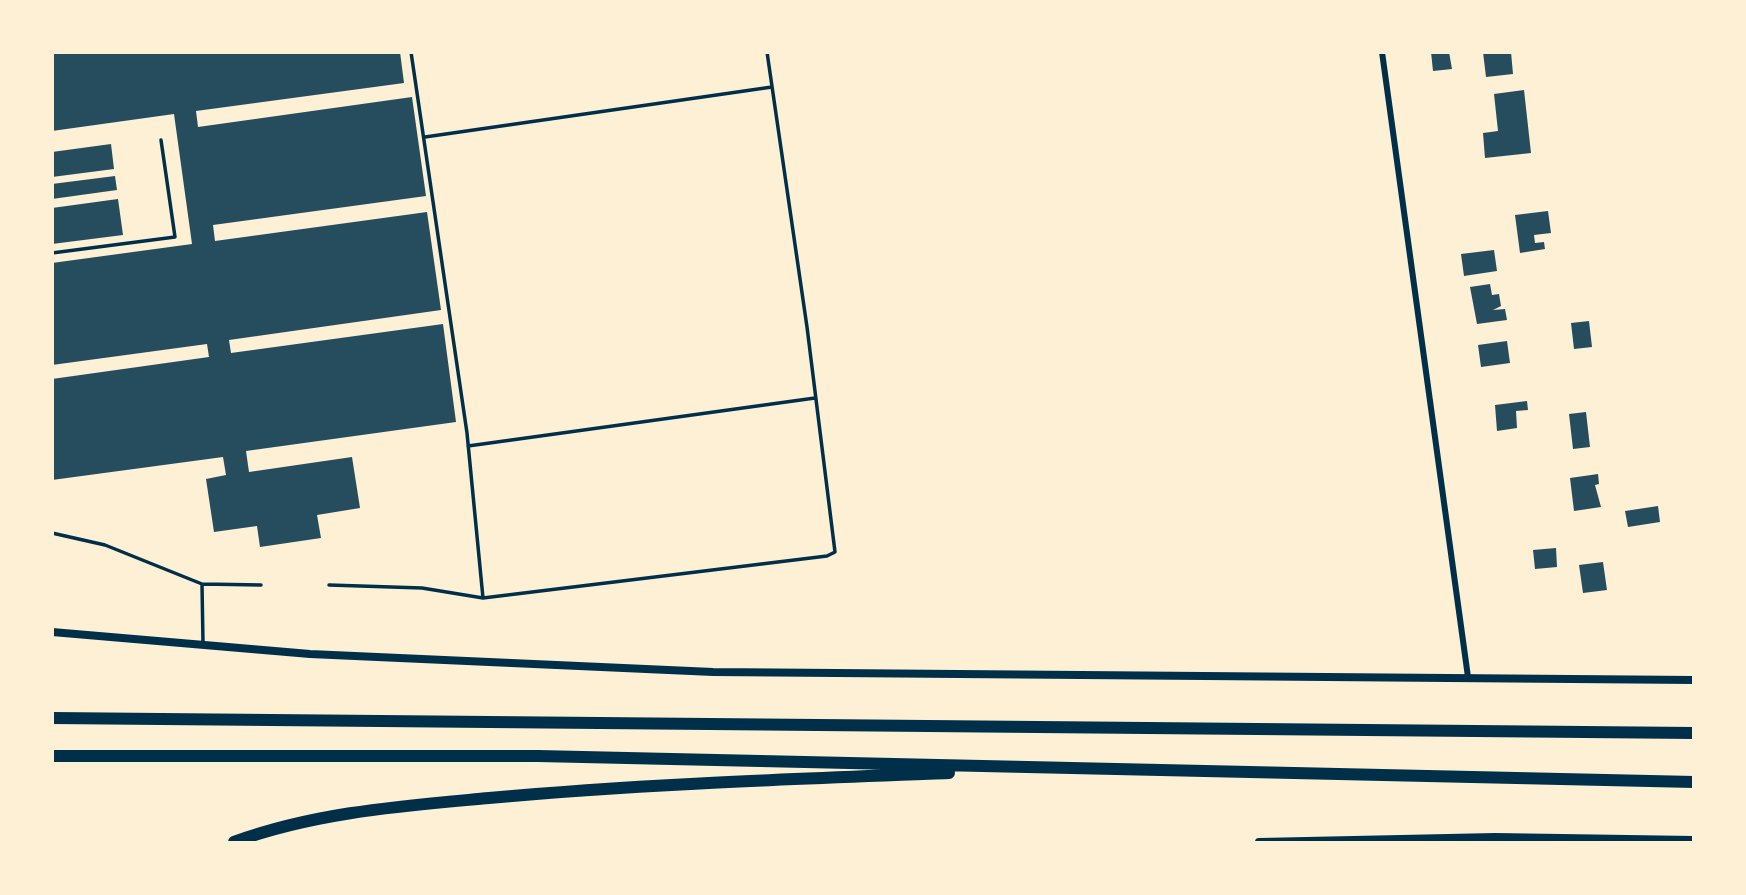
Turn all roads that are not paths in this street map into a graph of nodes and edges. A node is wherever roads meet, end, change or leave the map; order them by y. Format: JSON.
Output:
{"nodes":[{"id":1,"x":411,"y":52,"type":"edge"},
{"id":2,"x":767,"y":52,"type":"edge"},
{"id":3,"x":1382,"y":52,"type":"edge"},
{"id":4,"x":772,"y":88,"type":"junction"},
{"id":5,"x":425,"y":138,"type":"junction"},
{"id":6,"x":162,"y":140,"type":"dead end"},
{"id":7,"x":52,"y":253,"type":"edge"},
{"id":8,"x":815,"y":398,"type":"junction"},
{"id":9,"x":468,"y":446,"type":"junction"},
{"id":10,"x":52,"y":533,"type":"edge"},
{"id":11,"x":202,"y":584,"type":"junction"},
{"id":12,"x":261,"y":585,"type":"dead end"},
{"id":13,"x":329,"y":586,"type":"dead end"},
{"id":14,"x":483,"y":597,"type":"junction"},
{"id":15,"x":52,"y":632,"type":"edge"},
{"id":16,"x":204,"y":645,"type":"junction"},
{"id":17,"x":1468,"y":677,"type":"junction"},
{"id":18,"x":1693,"y":680,"type":"edge"},
{"id":19,"x":52,"y":718,"type":"edge"},
{"id":20,"x":1693,"y":733,"type":"edge"},
{"id":21,"x":52,"y":756,"type":"edge"},
{"id":22,"x":1066,"y":768,"type":"junction"},
{"id":23,"x":1693,"y":782,"type":"edge"},
{"id":24,"x":1495,"y":840,"type":"edge"},
{"id":25,"x":1693,"y":840,"type":"edge"},
{"id":26,"x":234,"y":842,"type":"edge"},
{"id":27,"x":1259,"y":842,"type":"edge"}],
"edges":[{"from":1,"to":5,"type":"lane"},
{"from":2,"to":4,"type":"lane"},
{"from":3,"to":17,"type":"street"},
{"from":4,"to":5,"type":"lane"},
{"from":4,"to":8,"type":"lane"},
{"from":5,"to":9,"type":"lane"},
{"from":6,"to":7,"type":"lane"},
{"from":8,"to":9,"type":"lane"},
{"from":8,"to":14,"type":"lane"},
{"from":9,"to":14,"type":"lane"},
{"from":10,"to":11,"type":"lane"},
{"from":11,"to":12,"type":"lane"},
{"from":11,"to":16,"type":"lane"},
{"from":13,"to":14,"type":"lane"},
{"from":15,"to":16,"type":"street"},
{"from":16,"to":17,"type":"street"},
{"from":17,"to":18,"type":"street"},
{"from":19,"to":20,"type":"highway"},
{"from":21,"to":22,"type":"highway"},
{"from":22,"to":23,"type":"highway"},
{"from":22,"to":26,"type":"highway"},
{"from":24,"to":25,"type":"street"},
{"from":24,"to":27,"type":"street"}]}
